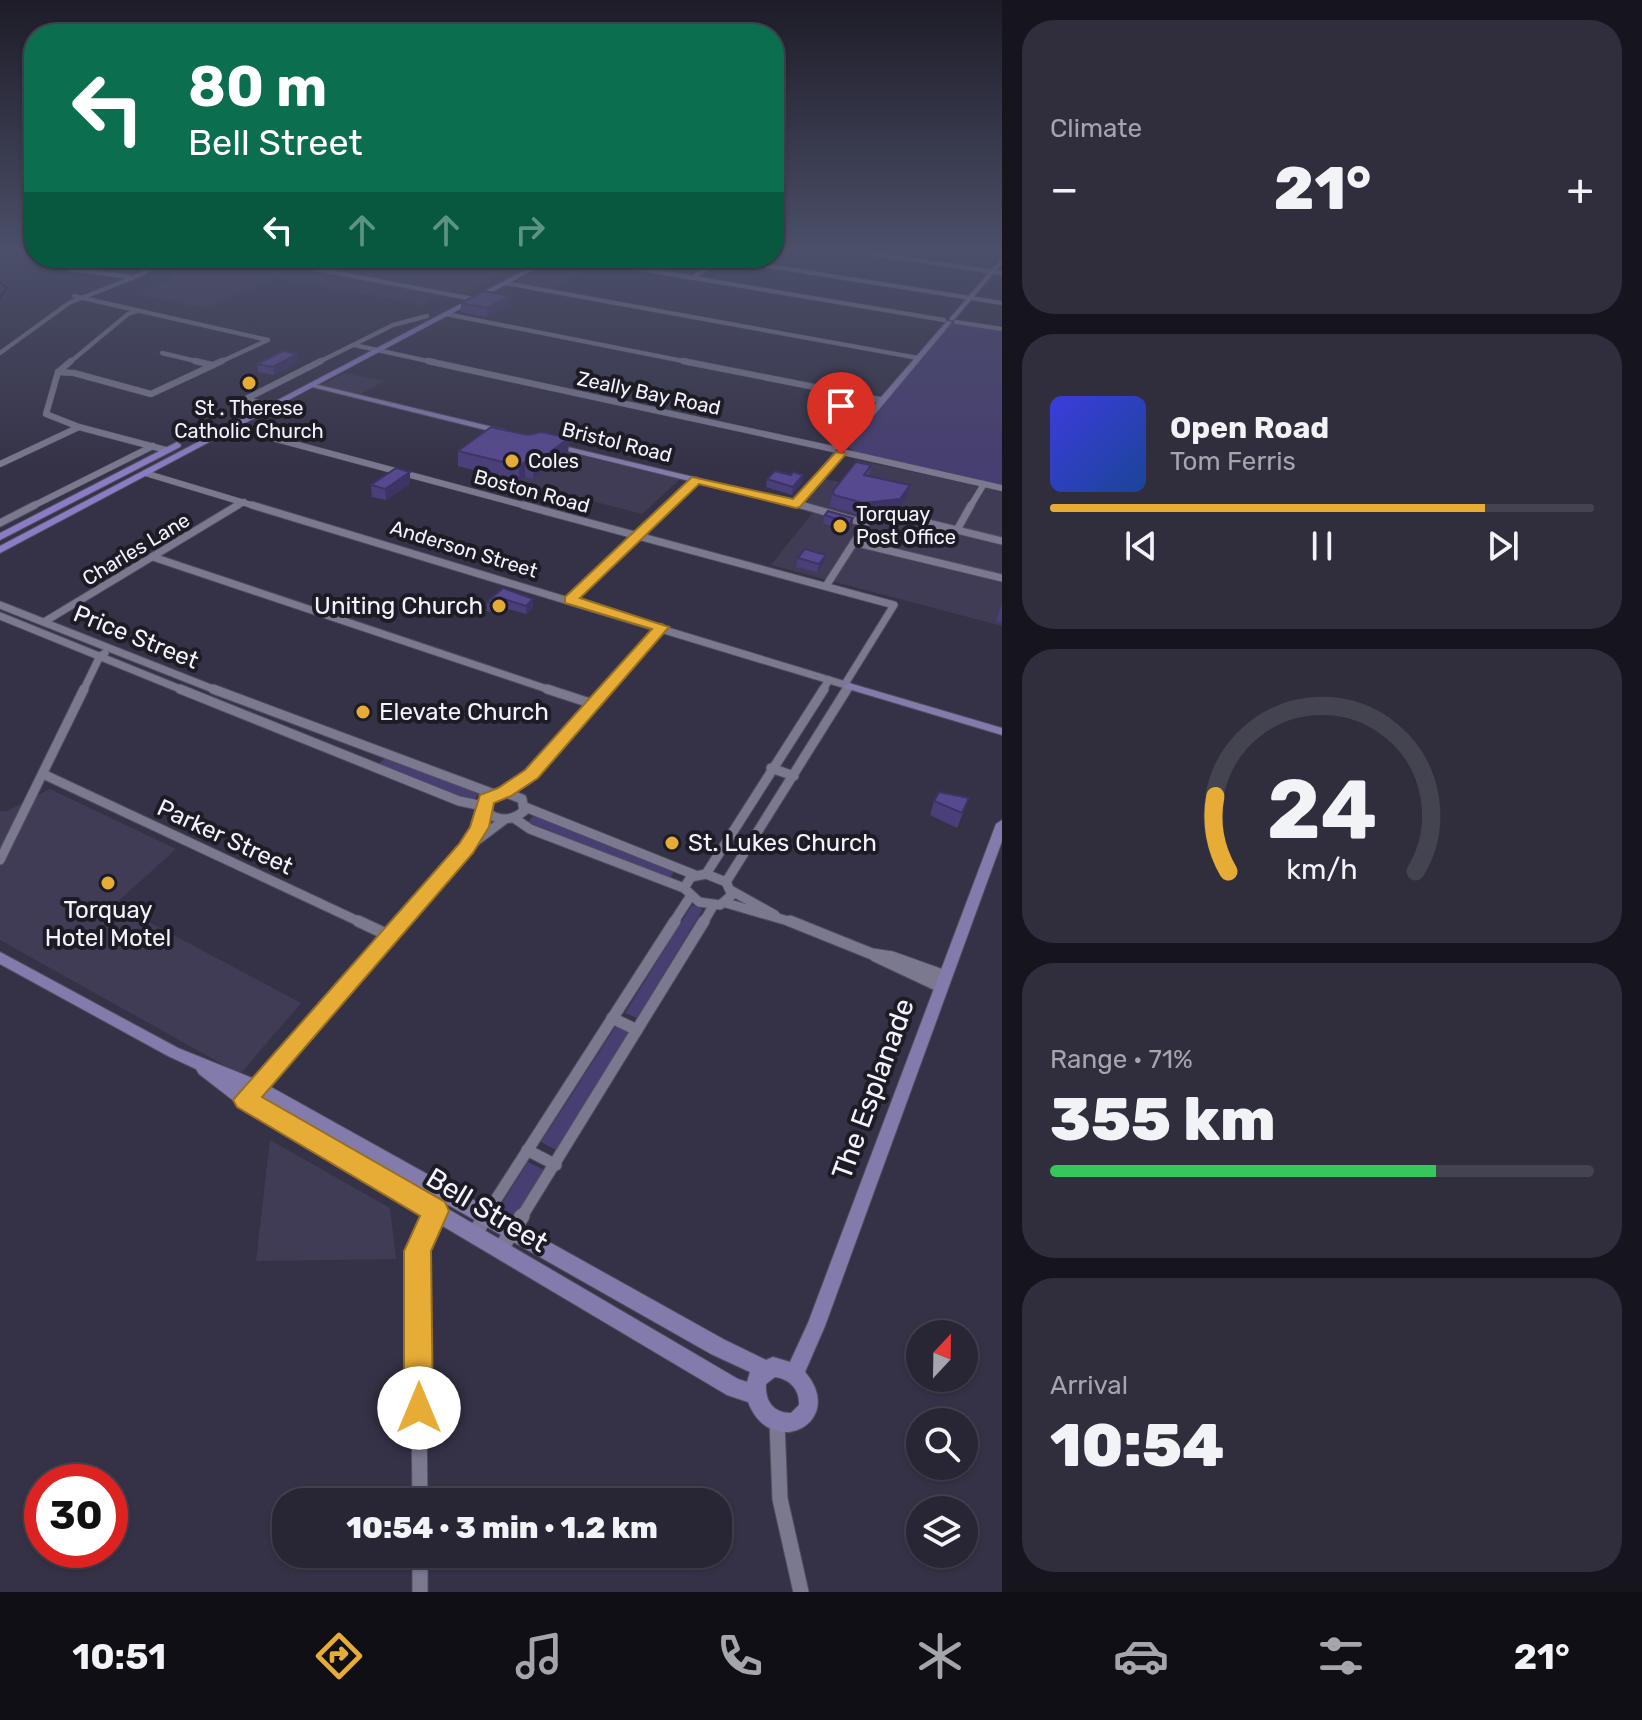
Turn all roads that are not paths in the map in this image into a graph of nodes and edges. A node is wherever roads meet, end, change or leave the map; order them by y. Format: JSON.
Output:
{"nodes":[{"id":1,"x":38,"y":322,"type":"edge"},
{"id":2,"x":41,"y":322,"type":"edge"},
{"id":3,"x":118,"y":322,"type":"edge"},
{"id":4,"x":188,"y":322,"type":"edge"},
{"id":5,"x":403,"y":322,"type":"edge"},
{"id":6,"x":415,"y":322,"type":"edge"},
{"id":7,"x":430,"y":322,"type":"edge"},
{"id":8,"x":488,"y":322,"type":"edge"},
{"id":9,"x":721,"y":322,"type":"edge"},
{"id":10,"x":949,"y":322,"type":"edge"},
{"id":11,"x":958,"y":322,"type":"edge"},
{"id":12,"x":1002,"y":329,"type":"edge"},
{"id":13,"x":354,"y":345,"type":"junction"},
{"id":14,"x":366,"y":347,"type":"junction"},
{"id":15,"x":0,"y":350,"type":"edge"},
{"id":16,"x":378,"y":350,"type":"junction"},
{"id":17,"x":162,"y":353,"type":"dead end"},
{"id":18,"x":918,"y":358,"type":"junction"},
{"id":19,"x":212,"y":365,"type":"junction"},
{"id":20,"x":58,"y":372,"type":"junction"},
{"id":21,"x":289,"y":377,"type":"junction"},
{"id":22,"x":300,"y":381,"type":"junction"},
{"id":23,"x":310,"y":385,"type":"junction"},
{"id":24,"x":880,"y":400,"type":"junction"},
{"id":25,"x":258,"y":403,"type":"junction"},
{"id":26,"x":79,"y":427,"type":"junction"},
{"id":27,"x":231,"y":427,"type":"junction"},
{"id":28,"x":506,"y":433,"type":"edge"},
{"id":29,"x":543,"y":442,"type":"edge"},
{"id":30,"x":151,"y":446,"type":"junction"},
{"id":31,"x":163,"y":446,"type":"junction"},
{"id":32,"x":840,"y":451,"type":"junction"},
{"id":33,"x":181,"y":453,"type":"junction"},
{"id":34,"x":0,"y":464,"type":"edge"},
{"id":35,"x":130,"y":469,"type":"junction"},
{"id":36,"x":145,"y":473,"type":"junction"},
{"id":37,"x":696,"y":480,"type":"junction"},
{"id":38,"x":984,"y":484,"type":"junction"},
{"id":39,"x":1002,"y":488,"type":"edge"},
{"id":40,"x":244,"y":502,"type":"junction"},
{"id":41,"x":796,"y":504,"type":"junction"},
{"id":42,"x":866,"y":521,"type":"junction"},
{"id":43,"x":0,"y":523,"type":"edge"},
{"id":44,"x":957,"y":530,"type":"junction"},
{"id":45,"x":638,"y":536,"type":"junction"},
{"id":46,"x":0,"y":537,"type":"edge"},
{"id":47,"x":1002,"y":541,"type":"edge"},
{"id":48,"x":857,"y":543,"type":"junction"},
{"id":49,"x":0,"y":550,"type":"edge"},
{"id":50,"x":153,"y":557,"type":"junction"},
{"id":51,"x":1002,"y":578,"type":"edge"},
{"id":52,"x":826,"y":586,"type":"junction"},
{"id":53,"x":570,"y":600,"type":"junction"},
{"id":54,"x":0,"y":605,"type":"edge"},
{"id":55,"x":0,"y":616,"type":"edge"},
{"id":56,"x":44,"y":622,"type":"junction"},
{"id":57,"x":661,"y":627,"type":"junction"},
{"id":58,"x":111,"y":649,"type":"junction"},
{"id":59,"x":100,"y":656,"type":"junction"},
{"id":60,"x":829,"y":680,"type":"junction"},
{"id":61,"x":847,"y":685,"type":"junction"},
{"id":62,"x":593,"y":704,"type":"junction"},
{"id":63,"x":257,"y":706,"type":"junction"},
{"id":64,"x":807,"y":712,"type":"junction"},
{"id":65,"x":244,"y":716,"type":"junction"},
{"id":66,"x":828,"y":719,"type":"junction"},
{"id":67,"x":1002,"y":732,"type":"edge"},
{"id":68,"x":383,"y":752,"type":"junction"},
{"id":69,"x":369,"y":765,"type":"junction"},
{"id":70,"x":771,"y":768,"type":"junction"},
{"id":71,"x":43,"y":774,"type":"junction"},
{"id":72,"x":531,"y":774,"type":"junction"},
{"id":73,"x":794,"y":776,"type":"junction"},
{"id":74,"x":499,"y":793,"type":"junction"},
{"id":75,"x":523,"y":803,"type":"junction"},
{"id":76,"x":484,"y":809,"type":"junction"},
{"id":77,"x":509,"y":819,"type":"junction"},
{"id":78,"x":1002,"y":824,"type":"edge"},
{"id":79,"x":466,"y":849,"type":"junction"},
{"id":80,"x":0,"y":860,"type":"edge"},
{"id":81,"x":700,"y":874,"type":"junction"},
{"id":82,"x":729,"y":886,"type":"junction"},
{"id":83,"x":687,"y":892,"type":"junction"},
{"id":84,"x":726,"y":903,"type":"junction"},
{"id":85,"x":713,"y":906,"type":"junction"},
{"id":86,"x":775,"y":915,"type":"junction"},
{"id":87,"x":390,"y":936,"type":"junction"},
{"id":88,"x":0,"y":957,"type":"edge"},
{"id":89,"x":943,"y":981,"type":"junction"},
{"id":90,"x":612,"y":1018,"type":"junction"},
{"id":91,"x":637,"y":1030,"type":"junction"},
{"id":92,"x":250,"y":1094,"type":"junction"},
{"id":93,"x":527,"y":1150,"type":"junction"},
{"id":94,"x":556,"y":1165,"type":"junction"},
{"id":95,"x":436,"y":1211,"type":"junction"},
{"id":96,"x":486,"y":1215,"type":"junction"},
{"id":97,"x":512,"y":1231,"type":"junction"},
{"id":98,"x":475,"y":1233,"type":"junction"},
{"id":99,"x":500,"y":1250,"type":"junction"},
{"id":100,"x":766,"y":1370,"type":"junction"},
{"id":101,"x":795,"y":1373,"type":"junction"},
{"id":102,"x":755,"y":1394,"type":"junction"},
{"id":103,"x":777,"y":1422,"type":"junction"},
{"id":104,"x":420,"y":1488,"type":"edge"},
{"id":105,"x":420,"y":1568,"type":"edge"},
{"id":106,"x":420,"y":1592,"type":"edge"},
{"id":107,"x":801,"y":1592,"type":"edge"}],
"edges":[{"from":1,"to":15,"type":"street"},
{"from":2,"to":15,"type":"street"},
{"from":3,"to":20,"type":"street"},
{"from":4,"to":19,"type":"street"},
{"from":5,"to":13,"type":"street"},
{"from":6,"to":14,"type":"main road"},
{"from":7,"to":16,"type":"main road"},
{"from":8,"to":24,"type":"street"},
{"from":9,"to":18,"type":"street"},
{"from":10,"to":18,"type":"street"},
{"from":11,"to":12,"type":"street"},
{"from":13,"to":14,"type":"street","name":"Zeally Bay Road"},
{"from":13,"to":21,"type":"street"},
{"from":14,"to":16,"type":"street","name":"Zeally Bay Road"},
{"from":14,"to":22,"type":"main road"},
{"from":16,"to":23,"type":"main road"},
{"from":16,"to":32,"type":"street","name":"Zeally Bay Road"},
{"from":17,"to":19,"type":"street"},
{"from":18,"to":24,"type":"street"},
{"from":19,"to":20,"type":"street"},
{"from":20,"to":26,"type":"street"},
{"from":21,"to":22,"type":"street"},
{"from":21,"to":25,"type":"street"},
{"from":22,"to":23,"type":"main road"},
{"from":22,"to":25,"type":"main road"},
{"from":23,"to":27,"type":"main road"},
{"from":23,"to":28,"type":"street"},
{"from":24,"to":32,"type":"street"},
{"from":25,"to":31,"type":"main road"},
{"from":26,"to":30,"type":"street"},
{"from":26,"to":34,"type":"street"},
{"from":27,"to":33,"type":"main road"},
{"from":27,"to":45,"type":"street","name":"Boston Road"},
{"from":29,"to":37,"type":"street","name":"Bristol Road"},
{"from":30,"to":31,"type":"street"},
{"from":30,"to":43,"type":"street"},
{"from":31,"to":33,"type":"main road"},
{"from":31,"to":35,"type":"main road"},
{"from":32,"to":38,"type":"street","name":"Zeally Bay Road"},
{"from":32,"to":41,"type":"street"},
{"from":33,"to":36,"type":"main road"},
{"from":35,"to":36,"type":"main road"},
{"from":35,"to":46,"type":"main road"},
{"from":36,"to":40,"type":"street","name":"Anderson Street"},
{"from":36,"to":49,"type":"main road"},
{"from":37,"to":41,"type":"street","name":"Bristol Road"},
{"from":37,"to":45,"type":"street"},
{"from":38,"to":39,"type":"street","name":"Zeally Bay Road"},
{"from":38,"to":44,"type":"street"},
{"from":40,"to":50,"type":"street","name":"Charles Lane"},
{"from":40,"to":53,"type":"street","name":"Anderson Street"},
{"from":41,"to":42,"type":"street","name":"Bristol Road"},
{"from":42,"to":44,"type":"street","name":"Bristol Road"},
{"from":42,"to":48,"type":"street"},
{"from":44,"to":47,"type":"street","name":"Bristol Road"},
{"from":45,"to":52,"type":"street","name":"Boston Road"},
{"from":45,"to":53,"type":"street"},
{"from":48,"to":51,"type":"street"},
{"from":48,"to":52,"type":"street"},
{"from":50,"to":56,"type":"street","name":"Charles Lane"},
{"from":50,"to":62,"type":"street"},
{"from":52,"to":61,"type":"street","name":"Boston Road"},
{"from":53,"to":57,"type":"street","name":"Anderson Street"},
{"from":54,"to":56,"type":"street","name":"Price Street"},
{"from":55,"to":59,"type":"street","name":"Price Street"},
{"from":56,"to":58,"type":"street","name":"Price Street"},
{"from":57,"to":60,"type":"street","name":"Anderson Street"},
{"from":57,"to":62,"type":"street"},
{"from":58,"to":59,"type":"street"},
{"from":58,"to":63,"type":"street","name":"Price Street"},
{"from":59,"to":65,"type":"street","name":"Price Street"},
{"from":59,"to":71,"type":"street"},
{"from":60,"to":61,"type":"street","name":"Anderson Street"},
{"from":60,"to":64,"type":"street"},
{"from":61,"to":66,"type":"street"},
{"from":61,"to":67,"type":"street","name":"Anderson Street"},
{"from":62,"to":72,"type":"street"},
{"from":63,"to":65,"type":"street"},
{"from":63,"to":68,"type":"street","name":"Price Street"},
{"from":64,"to":66,"type":"street"},
{"from":64,"to":70,"type":"street"},
{"from":65,"to":69,"type":"street","name":"Price Street"},
{"from":66,"to":73,"type":"street"},
{"from":68,"to":69,"type":"street"},
{"from":68,"to":74,"type":"street","name":"Price Street"},
{"from":69,"to":76,"type":"street","name":"Price Street"},
{"from":70,"to":73,"type":"street"},
{"from":70,"to":81,"type":"street"},
{"from":71,"to":80,"type":"street"},
{"from":71,"to":87,"type":"street","name":"Parker Street"},
{"from":72,"to":74,"type":"street"},
{"from":72,"to":75,"type":"street"},
{"from":73,"to":82,"type":"street"},
{"from":74,"to":75,"type":"street","name":"Price Street"},
{"from":74,"to":76,"type":"street"},
{"from":75,"to":77,"type":"street"},
{"from":75,"to":81,"type":"street","name":"Price Street"},
{"from":76,"to":77,"type":"street","name":"Price Street"},
{"from":76,"to":79,"type":"street"},
{"from":77,"to":79,"type":"street"},
{"from":77,"to":83,"type":"street","name":"Price Street"},
{"from":78,"to":89,"type":"street","name":"The Esplanade"},
{"from":79,"to":87,"type":"street"},
{"from":81,"to":82,"type":"street","name":"Price Street"},
{"from":81,"to":83,"type":"street"},
{"from":82,"to":84,"type":"street"},
{"from":82,"to":86,"type":"street","name":"Price Street"},
{"from":83,"to":85,"type":"street","name":"Price Street"},
{"from":83,"to":90,"type":"street"},
{"from":84,"to":85,"type":"street","name":"Price Street"},
{"from":84,"to":86,"type":"street","name":"Price Street"},
{"from":85,"to":91,"type":"street"},
{"from":86,"to":89,"type":"street","name":"Price Street"},
{"from":87,"to":92,"type":"street"},
{"from":88,"to":92,"type":"street","name":"Bell Street"},
{"from":89,"to":101,"type":"street","name":"The Esplanade"},
{"from":90,"to":91,"type":"street"},
{"from":90,"to":93,"type":"street"},
{"from":91,"to":94,"type":"street"},
{"from":92,"to":95,"type":"street","name":"Bell Street"},
{"from":92,"to":96,"type":"street","name":"Bell Street"},
{"from":93,"to":94,"type":"street"},
{"from":93,"to":96,"type":"street"},
{"from":94,"to":97,"type":"street"},
{"from":95,"to":98,"type":"street","name":"Bell Street"},
{"from":95,"to":104,"type":"street"},
{"from":96,"to":97,"type":"street","name":"Bell Street"},
{"from":96,"to":98,"type":"street"},
{"from":97,"to":99,"type":"street"},
{"from":97,"to":100,"type":"street","name":"Bell Street"},
{"from":98,"to":99,"type":"street","name":"Bell Street"},
{"from":99,"to":102,"type":"street","name":"Bell Street"},
{"from":100,"to":101,"type":"street"},
{"from":100,"to":102,"type":"street"},
{"from":101,"to":103,"type":"street"},
{"from":102,"to":103,"type":"street"},
{"from":103,"to":107,"type":"street"},
{"from":105,"to":106,"type":"street"}]}
